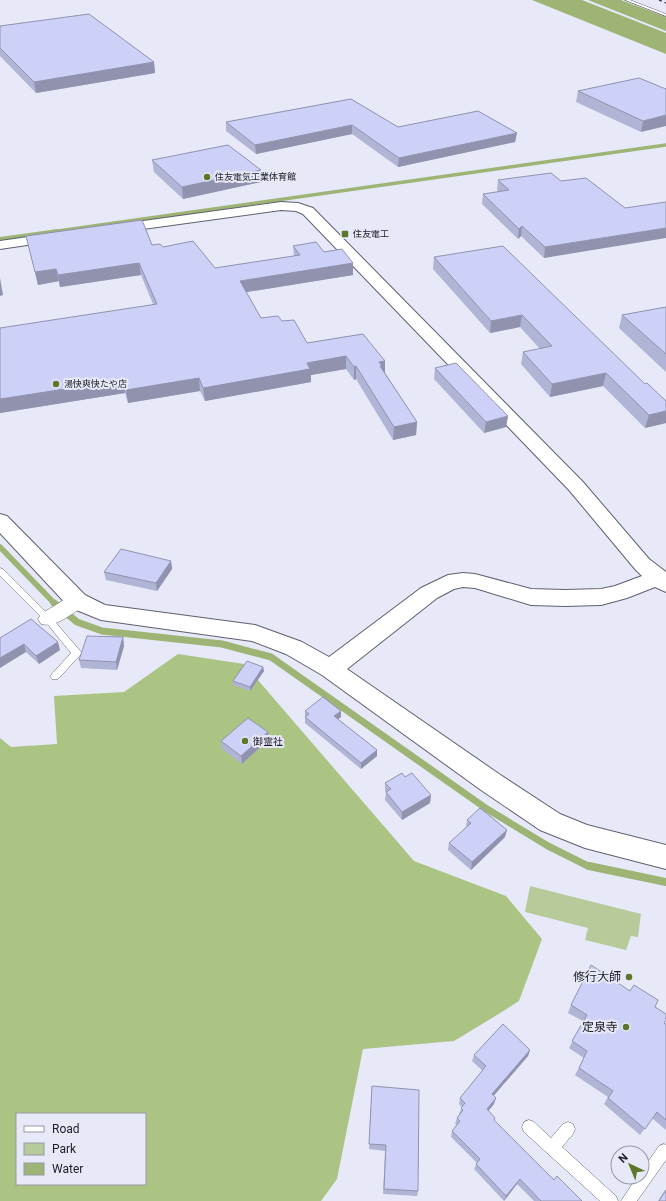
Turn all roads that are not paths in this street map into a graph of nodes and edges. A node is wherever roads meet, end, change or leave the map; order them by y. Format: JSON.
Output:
{"nodes":[{"id":1,"x":626,"y":0,"type":"edge"},
{"id":2,"x":666,"y":15,"type":"edge"},
{"id":3,"x":101,"y":231,"type":"edge"},
{"id":4,"x":70,"y":235,"type":"edge"},
{"id":5,"x":0,"y":245,"type":"edge"},
{"id":6,"x":0,"y":521,"type":"edge"},
{"id":7,"x":0,"y":572,"type":"edge"},
{"id":8,"x":662,"y":581,"type":"edge"},
{"id":9,"x":73,"y":604,"type":"junction"},
{"id":10,"x":48,"y":619,"type":"junction"},
{"id":11,"x":330,"y":669,"type":"junction"},
{"id":12,"x":55,"y":676,"type":"dead end"},
{"id":13,"x":666,"y":857,"type":"edge"},
{"id":14,"x":528,"y":1127,"type":"dead end"},
{"id":15,"x":568,"y":1129,"type":"dead end"},
{"id":16,"x":552,"y":1148,"type":"junction"},
{"id":17,"x":666,"y":1153,"type":"edge"},
{"id":18,"x":611,"y":1201,"type":"edge"},
{"id":19,"x":628,"y":1201,"type":"edge"}],
"edges":[{"from":1,"to":2,"type":"lane"},
{"from":3,"to":8,"type":"street"},
{"from":4,"to":5,"type":"street"},
{"from":6,"to":9,"type":"street"},
{"from":7,"to":10,"type":"lane"},
{"from":8,"to":11,"type":"street"},
{"from":9,"to":10,"type":"street"},
{"from":9,"to":11,"type":"street"},
{"from":10,"to":12,"type":"lane"},
{"from":11,"to":13,"type":"street"},
{"from":14,"to":16,"type":"lane"},
{"from":15,"to":16,"type":"lane"},
{"from":16,"to":18,"type":"lane"},
{"from":17,"to":19,"type":"lane"}]}
